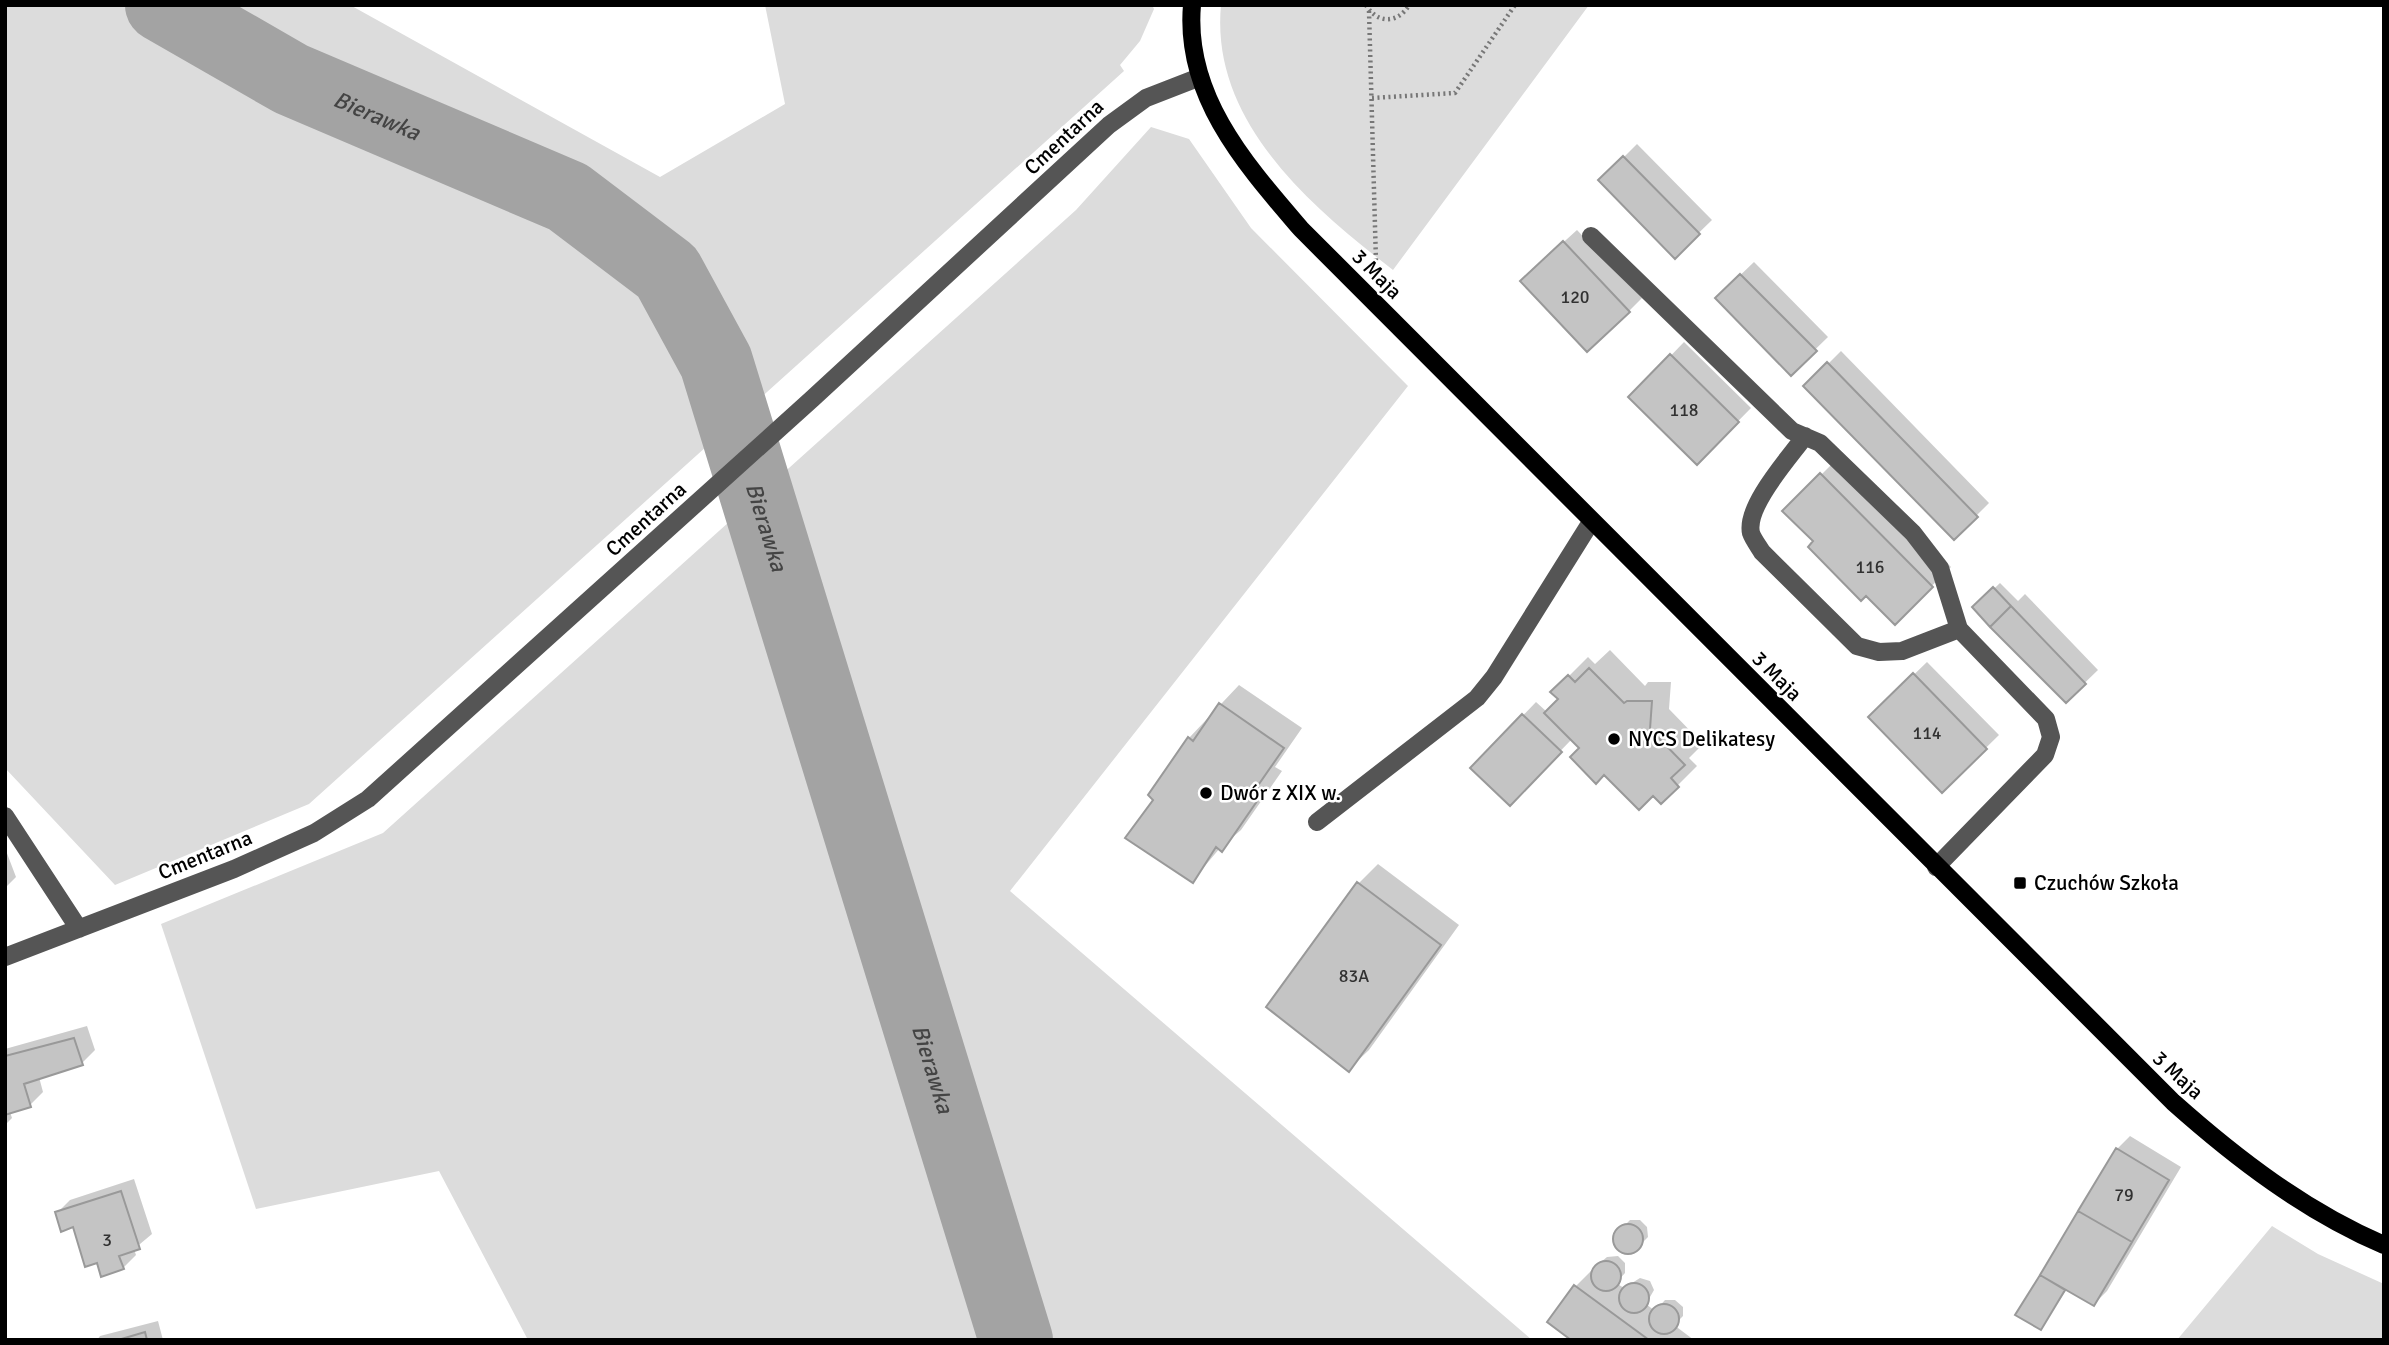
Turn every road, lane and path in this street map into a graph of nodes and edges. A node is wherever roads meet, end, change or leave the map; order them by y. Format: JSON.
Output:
{"nodes":[{"id":1,"x":1192,"y":5,"type":"edge"},
{"id":2,"x":1366,"y":5,"type":"edge"},
{"id":3,"x":1409,"y":5,"type":"edge"},
{"id":4,"x":1515,"y":5,"type":"edge"},
{"id":5,"x":1369,"y":11,"type":"junction"},
{"id":6,"x":1200,"y":77,"type":"junction"},
{"id":7,"x":1372,"y":98,"type":"junction"},
{"id":8,"x":1591,"y":236,"type":"dead end"},
{"id":9,"x":1376,"y":267,"type":"dead end"},
{"id":10,"x":1805,"y":436,"type":"junction"},
{"id":11,"x":1591,"y":522,"type":"junction"},
{"id":12,"x":1959,"y":629,"type":"junction"},
{"id":13,"x":5,"y":816,"type":"edge"},
{"id":14,"x":1317,"y":822,"type":"dead end"},
{"id":15,"x":1936,"y":867,"type":"junction"},
{"id":16,"x":79,"y":929,"type":"junction"},
{"id":17,"x":5,"y":957,"type":"edge"},
{"id":18,"x":2384,"y":1245,"type":"edge"}],
"edges":[{"from":1,"to":6,"type":"main road","name":"3 Maja"},
{"from":2,"to":5,"type":"path"},
{"from":3,"to":5,"type":"path"},
{"from":4,"to":7,"type":"path"},
{"from":5,"to":7,"type":"path"},
{"from":6,"to":11,"type":"main road","name":"3 Maja"},
{"from":6,"to":16,"type":"street","name":"Cmentarna"},
{"from":7,"to":9,"type":"path"},
{"from":8,"to":10,"type":"street"},
{"from":10,"to":12,"type":"street"},
{"from":10,"to":12,"type":"street"},
{"from":11,"to":14,"type":"street"},
{"from":11,"to":15,"type":"main road","name":"3 Maja"},
{"from":12,"to":15,"type":"street"},
{"from":13,"to":16,"type":"street"},
{"from":15,"to":18,"type":"main road","name":"3 Maja"},
{"from":16,"to":17,"type":"street","name":"Cmentarna"}]}
